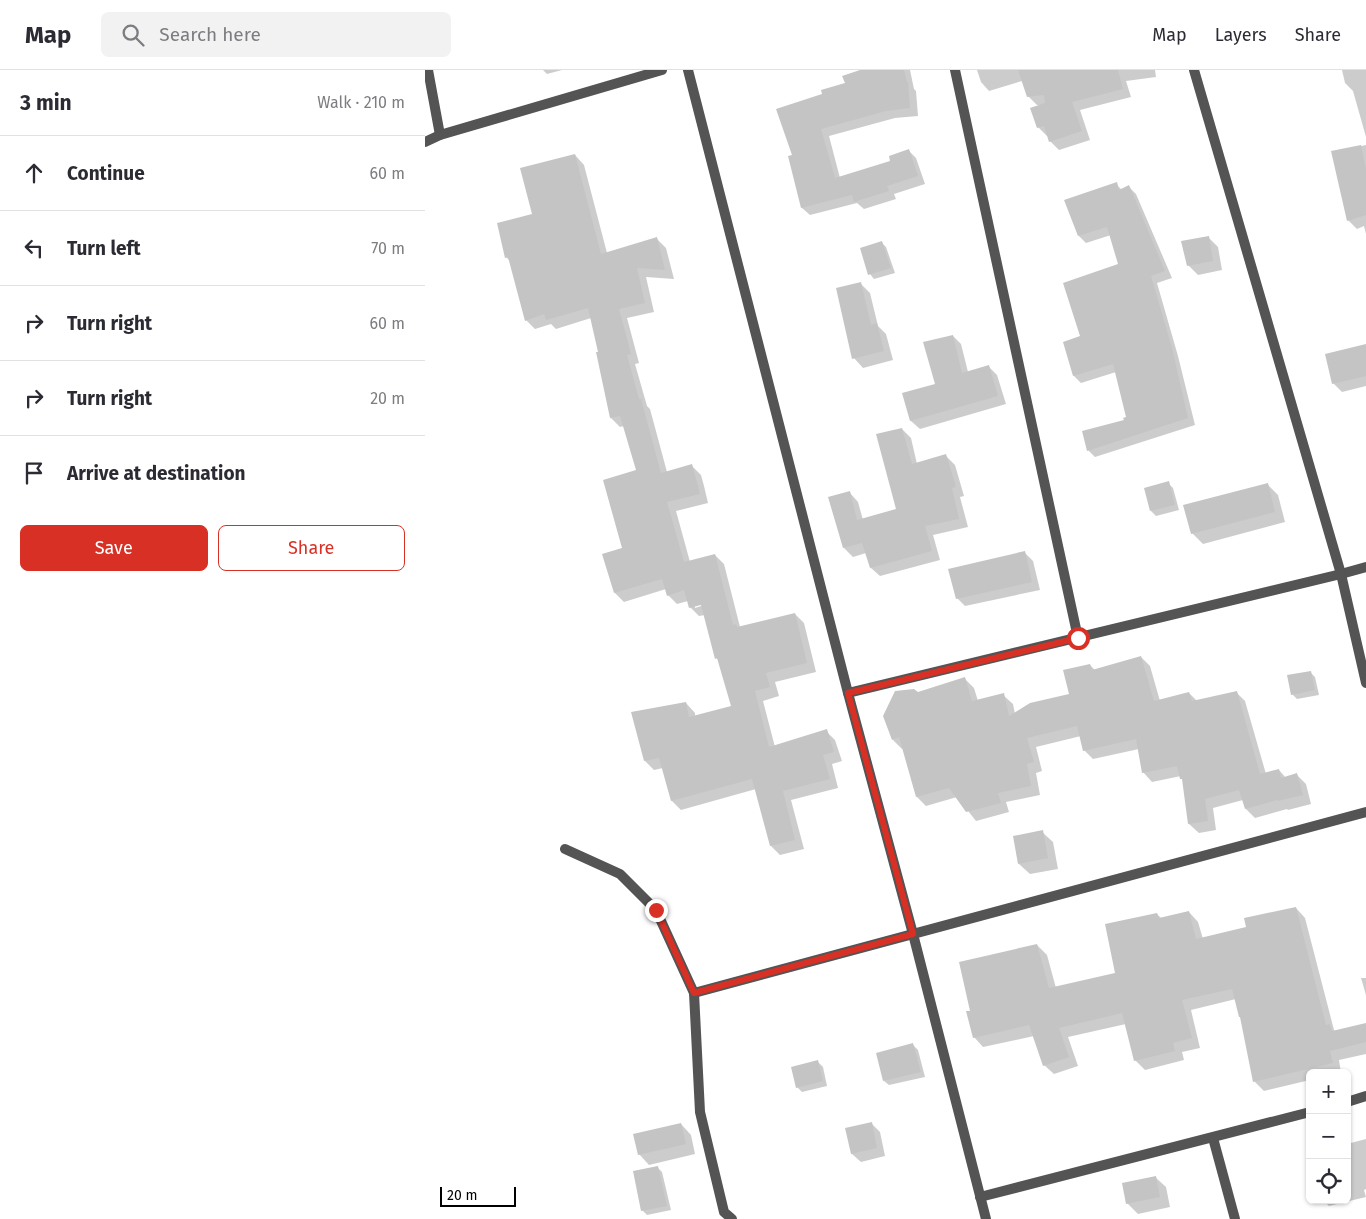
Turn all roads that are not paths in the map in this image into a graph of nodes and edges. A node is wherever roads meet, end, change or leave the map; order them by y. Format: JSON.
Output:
{"nodes":[{"id":1,"x":428,"y":70,"type":"edge"},
{"id":2,"x":662,"y":70,"type":"edge"},
{"id":3,"x":688,"y":70,"type":"edge"},
{"id":4,"x":955,"y":70,"type":"edge"},
{"id":5,"x":1194,"y":70,"type":"edge"},
{"id":6,"x":439,"y":135,"type":"junction"},
{"id":7,"x":425,"y":142,"type":"edge"},
{"id":8,"x":1366,"y":567,"type":"edge"},
{"id":9,"x":1341,"y":574,"type":"junction"},
{"id":10,"x":1078,"y":638,"type":"junction"},
{"id":11,"x":1366,"y":683,"type":"edge"},
{"id":12,"x":848,"y":693,"type":"junction"},
{"id":13,"x":1366,"y":812,"type":"edge"},
{"id":14,"x":565,"y":849,"type":"dead end"},
{"id":15,"x":913,"y":934,"type":"junction"},
{"id":16,"x":694,"y":993,"type":"junction"},
{"id":17,"x":1366,"y":1096,"type":"edge"},
{"id":18,"x":1351,"y":1101,"type":"edge"},
{"id":19,"x":1306,"y":1113,"type":"edge"},
{"id":20,"x":1213,"y":1138,"type":"junction"},
{"id":21,"x":980,"y":1197,"type":"junction"},
{"id":22,"x":732,"y":1219,"type":"edge"},
{"id":23,"x":985,"y":1219,"type":"edge"},
{"id":24,"x":1235,"y":1219,"type":"edge"}],
"edges":[{"from":1,"to":6,"type":"street"},
{"from":2,"to":6,"type":"street"},
{"from":3,"to":12,"type":"street"},
{"from":4,"to":10,"type":"street"},
{"from":5,"to":9,"type":"street"},
{"from":6,"to":7,"type":"street"},
{"from":8,"to":9,"type":"street"},
{"from":9,"to":10,"type":"street"},
{"from":9,"to":11,"type":"street"},
{"from":10,"to":12,"type":"street"},
{"from":12,"to":15,"type":"street"},
{"from":13,"to":15,"type":"street"},
{"from":14,"to":16,"type":"street"},
{"from":15,"to":16,"type":"street"},
{"from":15,"to":21,"type":"street"},
{"from":16,"to":22,"type":"street"},
{"from":17,"to":18,"type":"street"},
{"from":19,"to":20,"type":"street"},
{"from":20,"to":21,"type":"street"},
{"from":20,"to":24,"type":"street"},
{"from":21,"to":23,"type":"street"}]}
